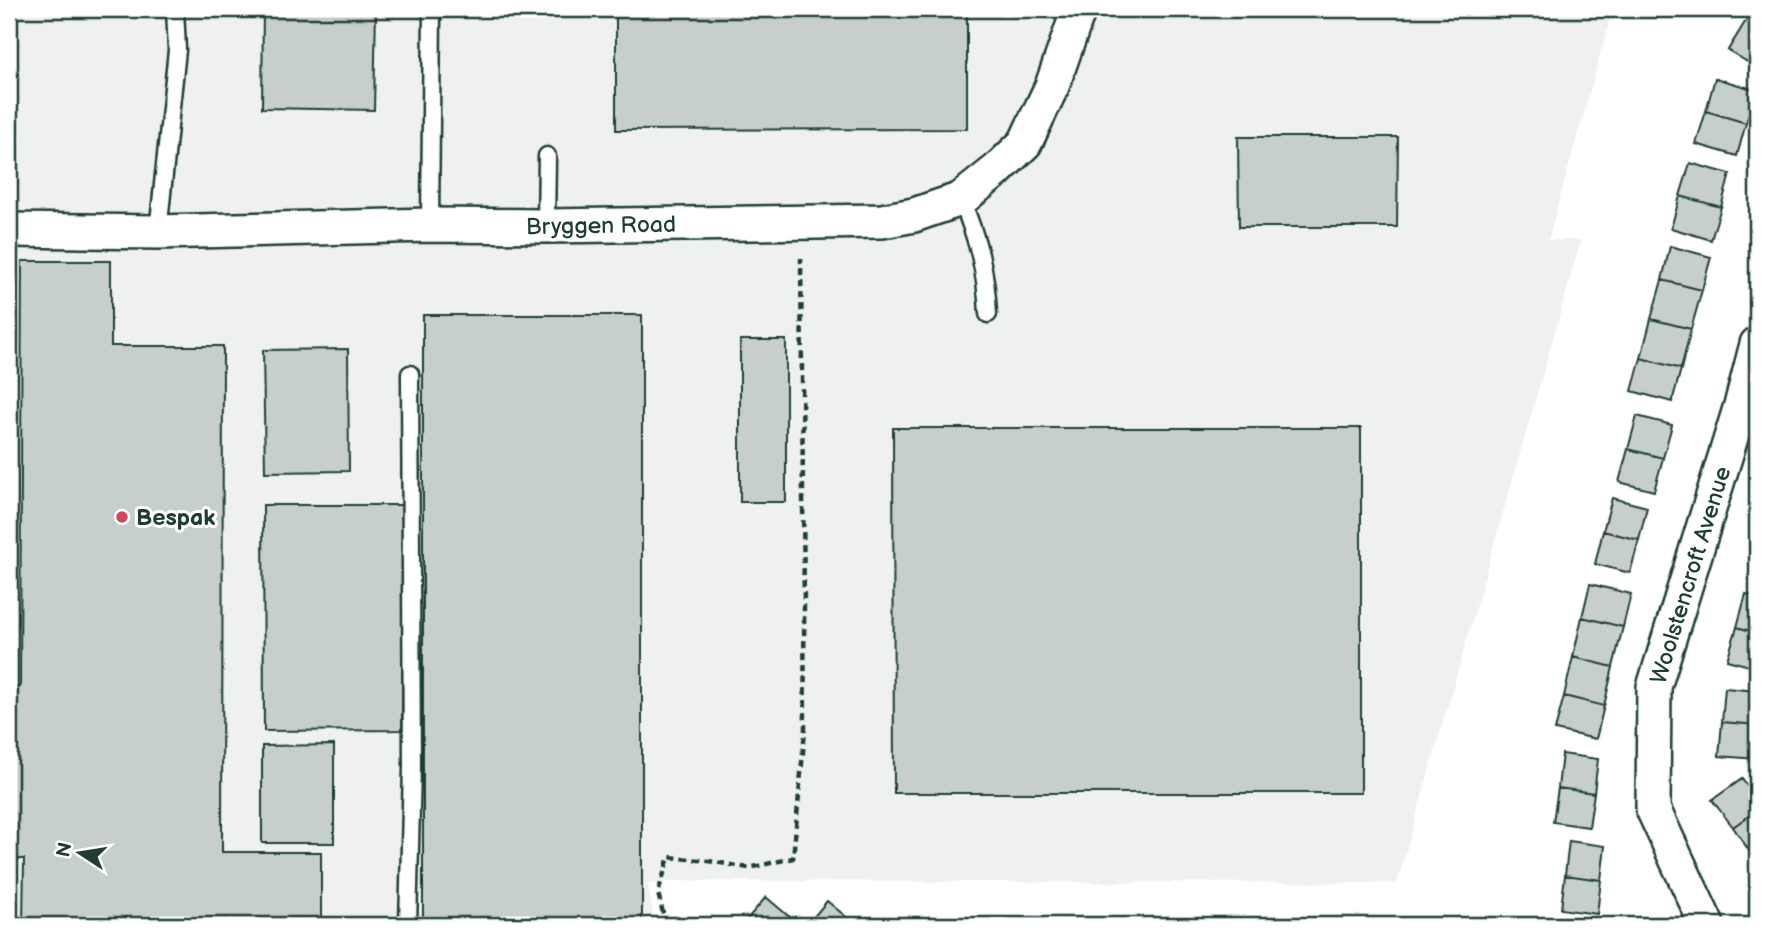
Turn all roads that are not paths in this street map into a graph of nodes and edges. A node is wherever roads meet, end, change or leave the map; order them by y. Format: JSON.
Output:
{"nodes":[{"id":1,"x":175,"y":9,"type":"edge"},
{"id":2,"x":432,"y":9,"type":"edge"},
{"id":3,"x":1079,"y":9,"type":"edge"},
{"id":4,"x":547,"y":156,"type":"dead end"},
{"id":5,"x":961,"y":199,"type":"junction"},
{"id":6,"x":430,"y":225,"type":"junction"},
{"id":7,"x":546,"y":226,"type":"junction"},
{"id":8,"x":9,"y":230,"type":"edge"},
{"id":9,"x":159,"y":232,"type":"junction"},
{"id":10,"x":988,"y":314,"type":"dead end"},
{"id":11,"x":1757,"y":344,"type":"edge"},
{"id":12,"x":410,"y":374,"type":"dead end"},
{"id":13,"x":1750,"y":404,"type":"edge"},
{"id":14,"x":408,"y":925,"type":"edge"},
{"id":15,"x":1707,"y":925,"type":"edge"}],
"edges":[{"from":1,"to":9,"type":"lane"},
{"from":2,"to":6,"type":"lane"},
{"from":3,"to":5,"type":"street","name":"Bryggen Road"},
{"from":4,"to":7,"type":"lane"},
{"from":5,"to":7,"type":"street","name":"Bryggen Road"},
{"from":5,"to":10,"type":"lane"},
{"from":6,"to":7,"type":"street","name":"Bryggen Road"},
{"from":6,"to":9,"type":"street","name":"Bryggen Road"},
{"from":8,"to":9,"type":"street","name":"Bryggen Road"},
{"from":11,"to":13,"type":"street","name":"Woolstencroft Avenue"},
{"from":12,"to":14,"type":"lane"},
{"from":13,"to":15,"type":"street","name":"Woolstencroft Avenue"}]}
